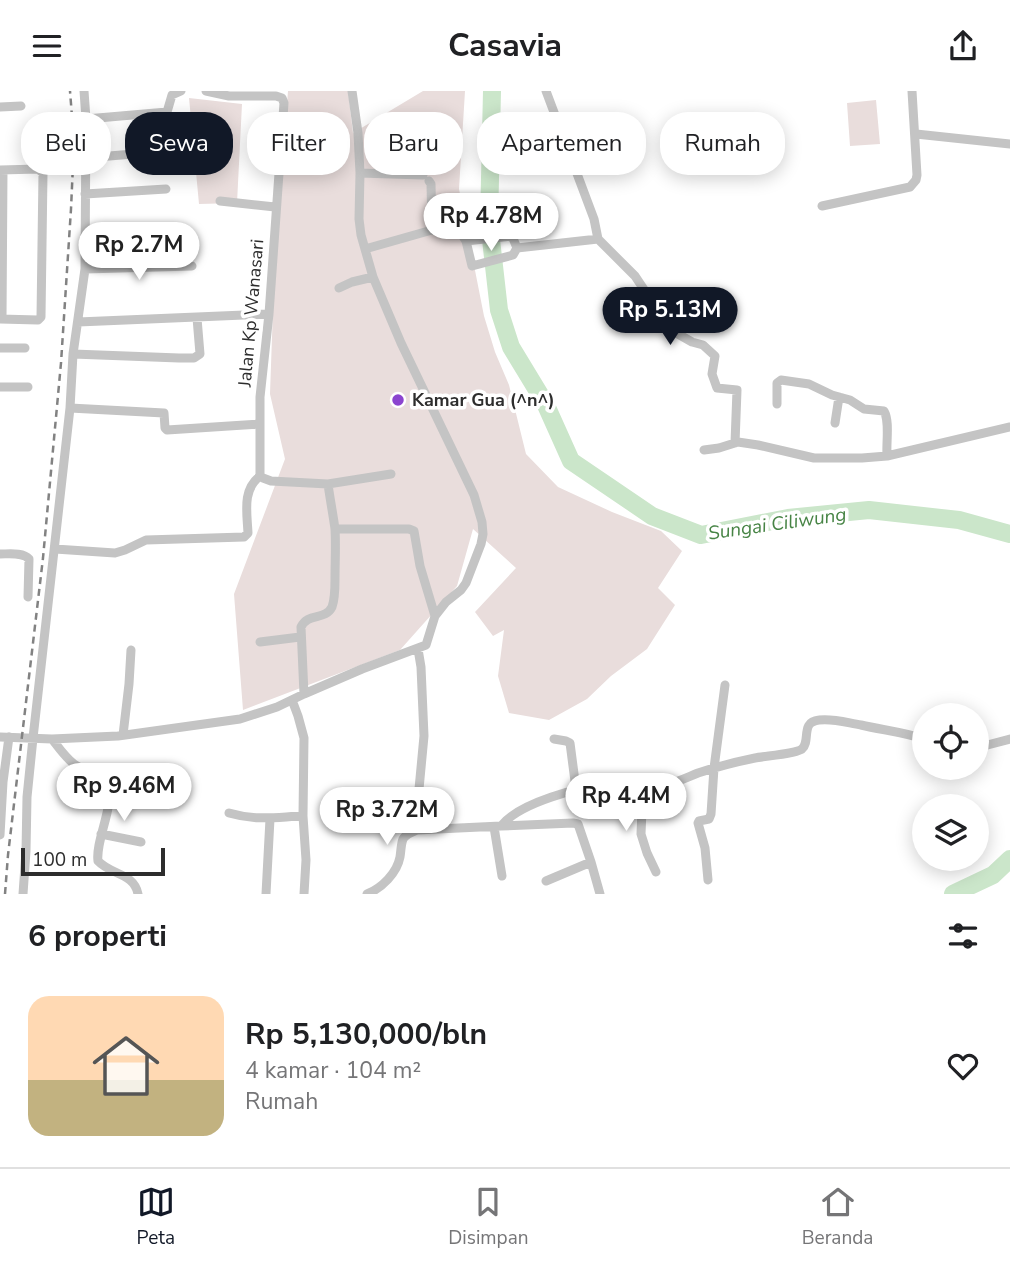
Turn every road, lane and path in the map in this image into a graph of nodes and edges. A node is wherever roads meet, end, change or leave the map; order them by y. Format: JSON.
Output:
{"nodes":[{"id":1,"x":83,"y":91,"type":"edge"},
{"id":2,"x":181,"y":91,"type":"edge"},
{"id":3,"x":188,"y":91,"type":"edge"},
{"id":4,"x":206,"y":91,"type":"edge"},
{"id":5,"x":352,"y":91,"type":"edge"},
{"id":6,"x":546,"y":91,"type":"edge"},
{"id":7,"x":912,"y":91,"type":"edge"},
{"id":8,"x":20,"y":106,"type":"dead end"},
{"id":9,"x":0,"y":107,"type":"edge"},
{"id":10,"x":85,"y":112,"type":"edge"},
{"id":11,"x":111,"y":116,"type":"edge"},
{"id":12,"x":916,"y":134,"type":"junction"},
{"id":13,"x":1010,"y":144,"type":"edge"},
{"id":14,"x":2,"y":170,"type":"edge"},
{"id":15,"x":360,"y":173,"type":"junction"},
{"id":16,"x":85,"y":175,"type":"edge"},
{"id":17,"x":166,"y":189,"type":"dead end"},
{"id":18,"x":85,"y":194,"type":"junction"},
{"id":19,"x":220,"y":201,"type":"dead end"},
{"id":20,"x":822,"y":206,"type":"dead end"},
{"id":21,"x":275,"y":207,"type":"junction"},
{"id":22,"x":182,"y":228,"type":"dead end"},
{"id":23,"x":432,"y":230,"type":"junction"},
{"id":24,"x":85,"y":235,"type":"junction"},
{"id":25,"x":598,"y":239,"type":"junction"},
{"id":26,"x":466,"y":241,"type":"junction"},
{"id":27,"x":365,"y":249,"type":"junction"},
{"id":28,"x":515,"y":251,"type":"junction"},
{"id":29,"x":192,"y":266,"type":"dead end"},
{"id":30,"x":85,"y":269,"type":"junction"},
{"id":31,"x":373,"y":277,"type":"junction"},
{"id":32,"x":339,"y":288,"type":"dead end"},
{"id":33,"x":269,"y":314,"type":"junction"},
{"id":34,"x":197,"y":318,"type":"junction"},
{"id":35,"x":1,"y":319,"type":"edge"},
{"id":36,"x":78,"y":322,"type":"junction"},
{"id":37,"x":0,"y":348,"type":"edge"},
{"id":38,"x":25,"y":348,"type":"dead end"},
{"id":39,"x":73,"y":354,"type":"junction"},
{"id":40,"x":0,"y":387,"type":"edge"},
{"id":41,"x":28,"y":387,"type":"dead end"},
{"id":42,"x":839,"y":397,"type":"junction"},
{"id":43,"x":777,"y":404,"type":"dead end"},
{"id":44,"x":70,"y":408,"type":"junction"},
{"id":45,"x":835,"y":423,"type":"dead end"},
{"id":46,"x":259,"y":424,"type":"junction"},
{"id":47,"x":1010,"y":427,"type":"edge"},
{"id":48,"x":735,"y":443,"type":"junction"},
{"id":49,"x":704,"y":450,"type":"dead end"},
{"id":50,"x":887,"y":456,"type":"junction"},
{"id":51,"x":391,"y":474,"type":"dead end"},
{"id":52,"x":260,"y":476,"type":"junction"},
{"id":53,"x":328,"y":484,"type":"junction"},
{"id":54,"x":335,"y":529,"type":"junction"},
{"id":55,"x":55,"y":549,"type":"junction"},
{"id":56,"x":0,"y":554,"type":"edge"},
{"id":57,"x":28,"y":597,"type":"dead end"},
{"id":58,"x":435,"y":615,"type":"junction"},
{"id":59,"x":300,"y":637,"type":"junction"},
{"id":60,"x":260,"y":642,"type":"dead end"},
{"id":61,"x":418,"y":649,"type":"junction"},
{"id":62,"x":131,"y":650,"type":"dead end"},
{"id":63,"x":725,"y":685,"type":"dead end"},
{"id":64,"x":304,"y":694,"type":"junction"},
{"id":65,"x":292,"y":701,"type":"junction"},
{"id":66,"x":123,"y":735,"type":"junction"},
{"id":67,"x":912,"y":735,"type":"edge"},
{"id":68,"x":5,"y":737,"type":"edge"},
{"id":69,"x":33,"y":738,"type":"junction"},
{"id":70,"x":52,"y":739,"type":"junction"},
{"id":71,"x":554,"y":739,"type":"dead end"},
{"id":72,"x":1010,"y":739,"type":"edge"},
{"id":73,"x":989,"y":745,"type":"edge"},
{"id":74,"x":714,"y":768,"type":"junction"},
{"id":75,"x":83,"y":770,"type":"junction"},
{"id":76,"x":643,"y":785,"type":"junction"},
{"id":77,"x":576,"y":789,"type":"junction"},
{"id":78,"x":65,"y":796,"type":"dead end"},
{"id":79,"x":229,"y":813,"type":"dead end"},
{"id":80,"x":303,"y":816,"type":"junction"},
{"id":81,"x":270,"y":819,"type":"junction"},
{"id":82,"x":498,"y":826,"type":"junction"},
{"id":83,"x":417,"y":830,"type":"junction"},
{"id":84,"x":101,"y":834,"type":"junction"},
{"id":85,"x":0,"y":835,"type":"edge"},
{"id":86,"x":141,"y":842,"type":"dead end"},
{"id":87,"x":591,"y":862,"type":"junction"},
{"id":88,"x":656,"y":872,"type":"dead end"},
{"id":89,"x":502,"y":876,"type":"dead end"},
{"id":90,"x":708,"y":880,"type":"dead end"},
{"id":91,"x":545,"y":881,"type":"dead end"},
{"id":92,"x":23,"y":894,"type":"edge"},
{"id":93,"x":138,"y":894,"type":"edge"},
{"id":94,"x":266,"y":894,"type":"edge"},
{"id":95,"x":304,"y":894,"type":"edge"},
{"id":96,"x":367,"y":894,"type":"edge"},
{"id":97,"x":600,"y":894,"type":"edge"}],
"edges":[{"from":1,"to":10,"type":"street"},
{"from":2,"to":3,"type":"street"},
{"from":2,"to":11,"type":"street"},
{"from":4,"to":21,"type":"street","name":"Jalan Kp Wanasari"},
{"from":5,"to":15,"type":"street"},
{"from":6,"to":25,"type":"street"},
{"from":7,"to":12,"type":"street"},
{"from":8,"to":9,"type":"street"},
{"from":12,"to":13,"type":"street"},
{"from":12,"to":20,"type":"street"},
{"from":14,"to":35,"type":"street"},
{"from":14,"to":35,"type":"street"},
{"from":15,"to":23,"type":"street"},
{"from":15,"to":27,"type":"street"},
{"from":16,"to":18,"type":"street"},
{"from":17,"to":18,"type":"street"},
{"from":18,"to":24,"type":"street"},
{"from":19,"to":21,"type":"street"},
{"from":21,"to":33,"type":"street","name":"Jalan Kp Wanasari"},
{"from":22,"to":24,"type":"street"},
{"from":23,"to":26,"type":"street"},
{"from":23,"to":27,"type":"street"},
{"from":24,"to":30,"type":"street"},
{"from":25,"to":28,"type":"street"},
{"from":25,"to":48,"type":"street"},
{"from":26,"to":28,"type":"street"},
{"from":26,"to":28,"type":"street"},
{"from":27,"to":31,"type":"street"},
{"from":29,"to":30,"type":"street"},
{"from":30,"to":36,"type":"street"},
{"from":31,"to":32,"type":"street"},
{"from":31,"to":58,"type":"street"},
{"from":33,"to":34,"type":"street"},
{"from":33,"to":46,"type":"street","name":"Jalan Kp Wanasari"},
{"from":34,"to":36,"type":"street"},
{"from":34,"to":39,"type":"street"},
{"from":36,"to":39,"type":"street"},
{"from":37,"to":38,"type":"street"},
{"from":39,"to":44,"type":"street"},
{"from":40,"to":41,"type":"street"},
{"from":42,"to":43,"type":"street"},
{"from":42,"to":45,"type":"street"},
{"from":42,"to":50,"type":"street"},
{"from":44,"to":46,"type":"street"},
{"from":44,"to":55,"type":"street"},
{"from":46,"to":52,"type":"street","name":"Jalan Kp Wanasari"},
{"from":47,"to":50,"type":"street"},
{"from":48,"to":49,"type":"street"},
{"from":48,"to":50,"type":"street"},
{"from":51,"to":53,"type":"street"},
{"from":52,"to":53,"type":"street"},
{"from":52,"to":55,"type":"street"},
{"from":53,"to":54,"type":"street"},
{"from":54,"to":58,"type":"street"},
{"from":54,"to":59,"type":"street"},
{"from":55,"to":69,"type":"street"},
{"from":56,"to":57,"type":"street"},
{"from":58,"to":61,"type":"street"},
{"from":59,"to":60,"type":"street"},
{"from":59,"to":64,"type":"street"},
{"from":61,"to":64,"type":"street"},
{"from":61,"to":83,"type":"street"},
{"from":62,"to":66,"type":"street"},
{"from":63,"to":74,"type":"street"},
{"from":64,"to":65,"type":"street"},
{"from":65,"to":66,"type":"street"},
{"from":65,"to":80,"type":"street"},
{"from":66,"to":70,"type":"street"},
{"from":67,"to":74,"type":"street"},
{"from":68,"to":69,"type":"street"},
{"from":68,"to":85,"type":"street"},
{"from":69,"to":70,"type":"street"},
{"from":69,"to":92,"type":"street"},
{"from":70,"to":75,"type":"street"},
{"from":71,"to":77,"type":"street"},
{"from":72,"to":73,"type":"street"},
{"from":74,"to":76,"type":"street"},
{"from":74,"to":90,"type":"street"},
{"from":75,"to":78,"type":"street"},
{"from":75,"to":84,"type":"street"},
{"from":76,"to":77,"type":"street"},
{"from":76,"to":88,"type":"street"},
{"from":77,"to":82,"type":"street"},
{"from":79,"to":81,"type":"street"},
{"from":80,"to":81,"type":"street"},
{"from":80,"to":95,"type":"street"},
{"from":81,"to":94,"type":"street"},
{"from":82,"to":83,"type":"street"},
{"from":82,"to":87,"type":"street"},
{"from":82,"to":89,"type":"street"},
{"from":83,"to":96,"type":"street"},
{"from":84,"to":86,"type":"street"},
{"from":84,"to":93,"type":"street"},
{"from":87,"to":91,"type":"street"},
{"from":87,"to":97,"type":"street"}]}
